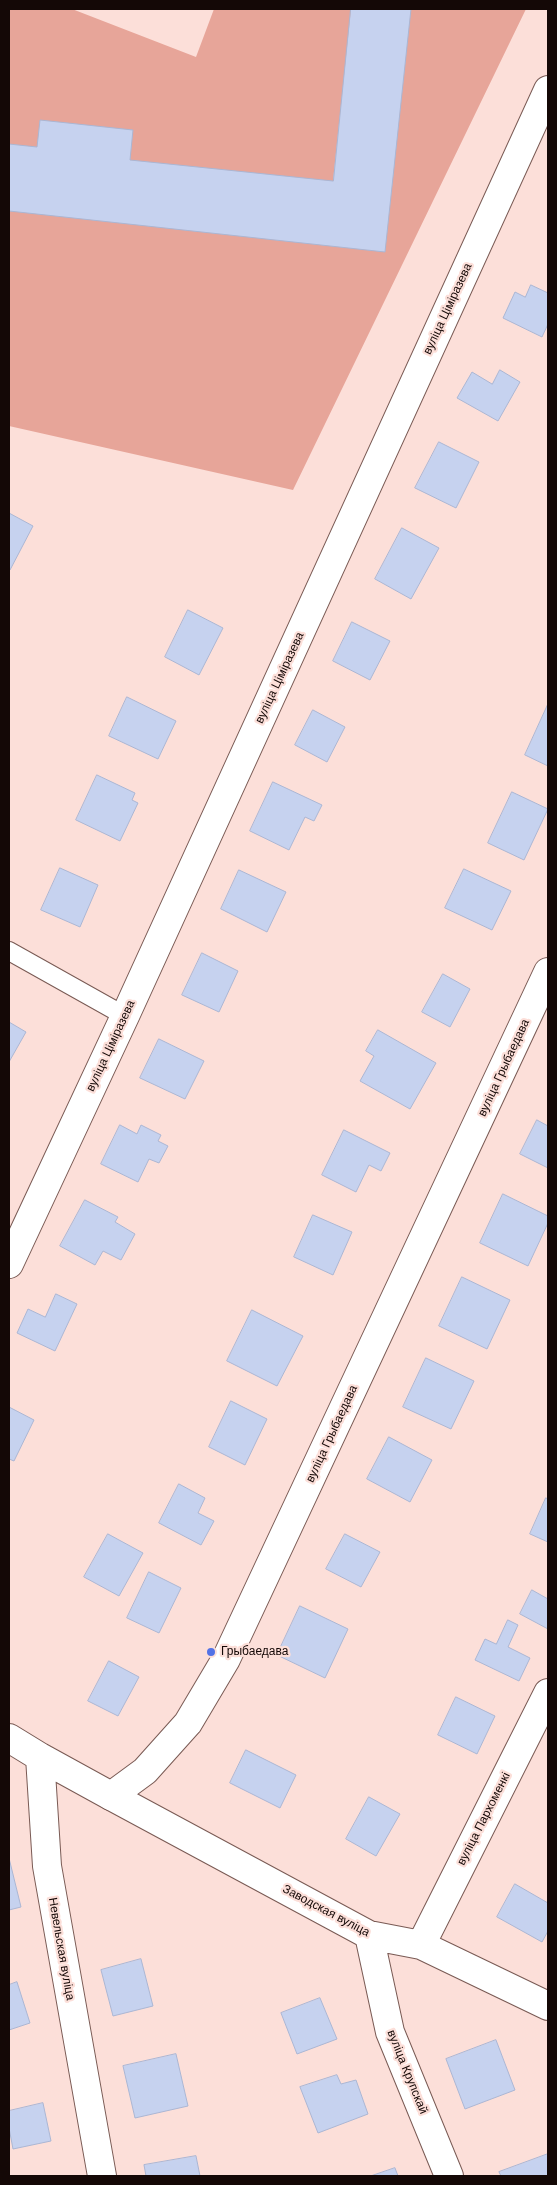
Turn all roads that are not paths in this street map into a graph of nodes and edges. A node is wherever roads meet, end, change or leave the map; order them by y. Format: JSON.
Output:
{"nodes":[{"id":1,"x":548,"y":90,"type":"edge"},
{"id":2,"x":9,"y":951,"type":"edge"},
{"id":3,"x":548,"y":972,"type":"edge"},
{"id":4,"x":125,"y":1016,"type":"junction"},
{"id":5,"x":9,"y":1264,"type":"edge"},
{"id":6,"x":548,"y":1693,"type":"edge"},
{"id":7,"x":9,"y":1738,"type":"edge"},
{"id":8,"x":40,"y":1757,"type":"junction"},
{"id":9,"x":111,"y":1796,"type":"junction"},
{"id":10,"x":369,"y":1935,"type":"junction"},
{"id":11,"x":420,"y":1944,"type":"junction"},
{"id":12,"x":548,"y":2006,"type":"edge"},
{"id":13,"x":102,"y":2176,"type":"edge"},
{"id":14,"x":449,"y":2176,"type":"edge"}],
"edges":[{"from":1,"to":4,"type":"street","name":"вуліца Ціміразева"},
{"from":2,"to":4,"type":"lane"},
{"from":3,"to":9,"type":"street","name":"вуліца Грыбаедава"},
{"from":4,"to":5,"type":"street","name":"вуліца Ціміразева"},
{"from":6,"to":11,"type":"street","name":"вуліца Пархоменкі"},
{"from":7,"to":8,"type":"street"},
{"from":8,"to":9,"type":"street"},
{"from":8,"to":13,"type":"street","name":"Невельская вуліца"},
{"from":9,"to":10,"type":"street","name":"Заводская вуліца"},
{"from":10,"to":11,"type":"street","name":"Заводская вуліца"},
{"from":10,"to":14,"type":"street","name":"вуліца Крупскай"},
{"from":11,"to":12,"type":"street","name":"Заводская вуліца"}]}
